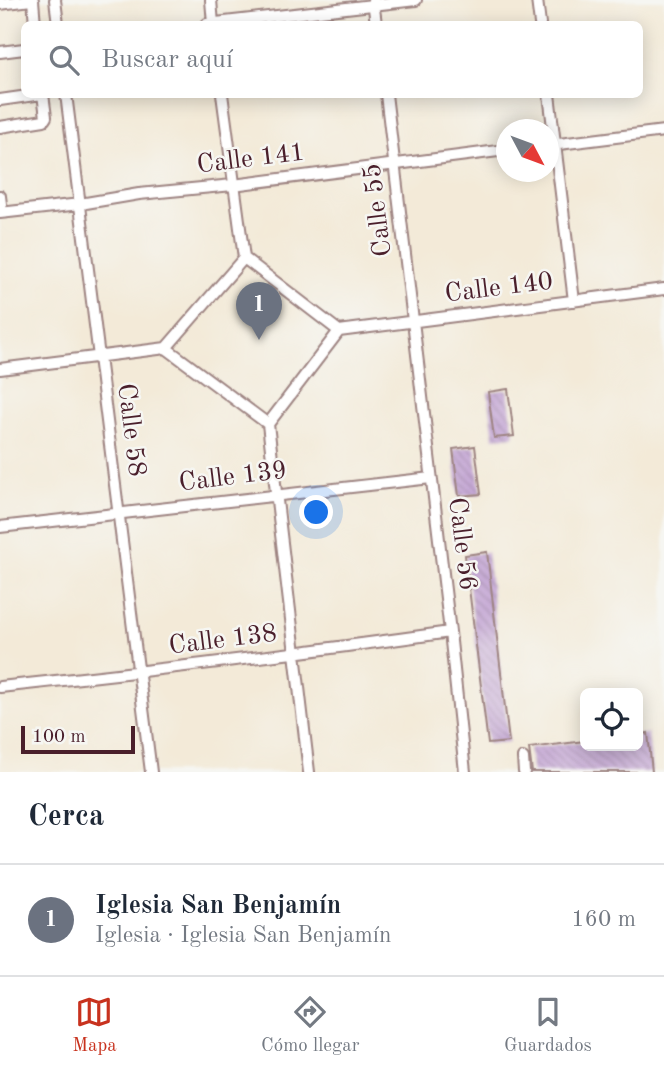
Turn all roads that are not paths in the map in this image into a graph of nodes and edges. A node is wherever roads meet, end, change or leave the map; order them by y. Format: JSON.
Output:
{"nodes":[{"id":1,"x":32,"y":0,"type":"edge"},
{"id":2,"x":55,"y":0,"type":"edge"},
{"id":3,"x":211,"y":0,"type":"edge"},
{"id":4,"x":416,"y":0,"type":"edge"},
{"id":5,"x":537,"y":0,"type":"edge"},
{"id":6,"x":373,"y":3,"type":"edge"},
{"id":7,"x":0,"y":4,"type":"edge"},
{"id":8,"x":35,"y":21,"type":"edge"},
{"id":9,"x":58,"y":21,"type":"edge"},
{"id":10,"x":213,"y":21,"type":"edge"},
{"id":11,"x":236,"y":21,"type":"edge"},
{"id":12,"x":376,"y":21,"type":"edge"},
{"id":13,"x":540,"y":21,"type":"edge"},
{"id":14,"x":21,"y":49,"type":"edge"},
{"id":15,"x":0,"y":52,"type":"edge"},
{"id":16,"x":21,"y":97,"type":"edge"},
{"id":17,"x":44,"y":98,"type":"edge"},
{"id":18,"x":67,"y":98,"type":"edge"},
{"id":19,"x":222,"y":98,"type":"edge"},
{"id":20,"x":387,"y":98,"type":"edge"},
{"id":21,"x":549,"y":98,"type":"edge"},
{"id":22,"x":0,"y":100,"type":"edge"},
{"id":23,"x":550,"y":119,"type":"edge"},
{"id":24,"x":0,"y":127,"type":"edge"},
{"id":25,"x":664,"y":131,"type":"edge"},
{"id":26,"x":559,"y":144,"type":"edge"},
{"id":27,"x":496,"y":151,"type":"edge"},
{"id":28,"x":395,"y":165,"type":"junction"},
{"id":29,"x":557,"y":182,"type":"edge"},
{"id":30,"x":233,"y":185,"type":"junction"},
{"id":31,"x":0,"y":196,"type":"edge"},
{"id":32,"x":80,"y":204,"type":"junction"},
{"id":33,"x":1,"y":213,"type":"edge"},
{"id":34,"x":244,"y":258,"type":"junction"},
{"id":35,"x":664,"y":289,"type":"edge"},
{"id":36,"x":574,"y":301,"type":"junction"},
{"id":37,"x":414,"y":321,"type":"junction"},
{"id":38,"x":339,"y":331,"type":"junction"},
{"id":39,"x":166,"y":348,"type":"junction"},
{"id":40,"x":99,"y":356,"type":"junction"},
{"id":41,"x":0,"y":369,"type":"edge"},
{"id":42,"x":268,"y":424,"type":"junction"},
{"id":43,"x":430,"y":478,"type":"junction"},
{"id":44,"x":277,"y":495,"type":"junction"},
{"id":45,"x":119,"y":513,"type":"junction"},
{"id":46,"x":0,"y":527,"type":"edge"},
{"id":47,"x":450,"y":632,"type":"junction"},
{"id":48,"x":294,"y":654,"type":"junction"},
{"id":49,"x":138,"y":673,"type":"junction"},
{"id":50,"x":0,"y":687,"type":"edge"},
{"id":51,"x":523,"y":758,"type":"dead end"},
{"id":52,"x":151,"y":772,"type":"edge"},
{"id":53,"x":309,"y":772,"type":"edge"},
{"id":54,"x":465,"y":772,"type":"edge"},
{"id":55,"x":524,"y":772,"type":"edge"}],
"edges":[{"from":1,"to":7,"type":"street"},
{"from":1,"to":8,"type":"street"},
{"from":2,"to":9,"type":"street"},
{"from":3,"to":10,"type":"street"},
{"from":4,"to":6,"type":"street"},
{"from":5,"to":13,"type":"street"},
{"from":6,"to":11,"type":"street"},
{"from":6,"to":12,"type":"street"},
{"from":14,"to":15,"type":"street"},
{"from":16,"to":22,"type":"street"},
{"from":17,"to":24,"type":"street"},
{"from":18,"to":32,"type":"street","name":"Calle 58"},
{"from":19,"to":30,"type":"street"},
{"from":20,"to":28,"type":"street","name":"Calle 55"},
{"from":21,"to":23,"type":"street"},
{"from":25,"to":26,"type":"street"},
{"from":27,"to":28,"type":"street","name":"Calle 141"},
{"from":28,"to":30,"type":"street","name":"Calle 141"},
{"from":28,"to":37,"type":"street","name":"Calle 55"},
{"from":29,"to":36,"type":"street"},
{"from":30,"to":32,"type":"street","name":"Calle 141"},
{"from":30,"to":34,"type":"street"},
{"from":31,"to":33,"type":"street"},
{"from":32,"to":33,"type":"street","name":"Calle 141"},
{"from":32,"to":40,"type":"street","name":"Calle 58"},
{"from":34,"to":38,"type":"street"},
{"from":34,"to":39,"type":"street"},
{"from":35,"to":36,"type":"street","name":"Calle 140"},
{"from":36,"to":37,"type":"street","name":"Calle 140"},
{"from":37,"to":38,"type":"street","name":"Calle 140"},
{"from":37,"to":43,"type":"street","name":"Calle 56"},
{"from":38,"to":42,"type":"street"},
{"from":39,"to":40,"type":"street"},
{"from":39,"to":42,"type":"street"},
{"from":40,"to":41,"type":"street"},
{"from":40,"to":45,"type":"street","name":"Calle 58"},
{"from":42,"to":44,"type":"street"},
{"from":43,"to":44,"type":"street","name":"Calle 139"},
{"from":43,"to":47,"type":"street","name":"Calle 56"},
{"from":44,"to":45,"type":"street","name":"Calle 139"},
{"from":44,"to":48,"type":"street"},
{"from":45,"to":46,"type":"street","name":"Calle 139"},
{"from":45,"to":49,"type":"street","name":"Calle 58"},
{"from":47,"to":48,"type":"street","name":"Calle 138"},
{"from":47,"to":54,"type":"street","name":"Calle 56"},
{"from":48,"to":49,"type":"street","name":"Calle 138"},
{"from":48,"to":53,"type":"street"},
{"from":49,"to":50,"type":"street","name":"Calle 138"},
{"from":49,"to":52,"type":"street","name":"Calle 58"},
{"from":51,"to":55,"type":"street"}]}
